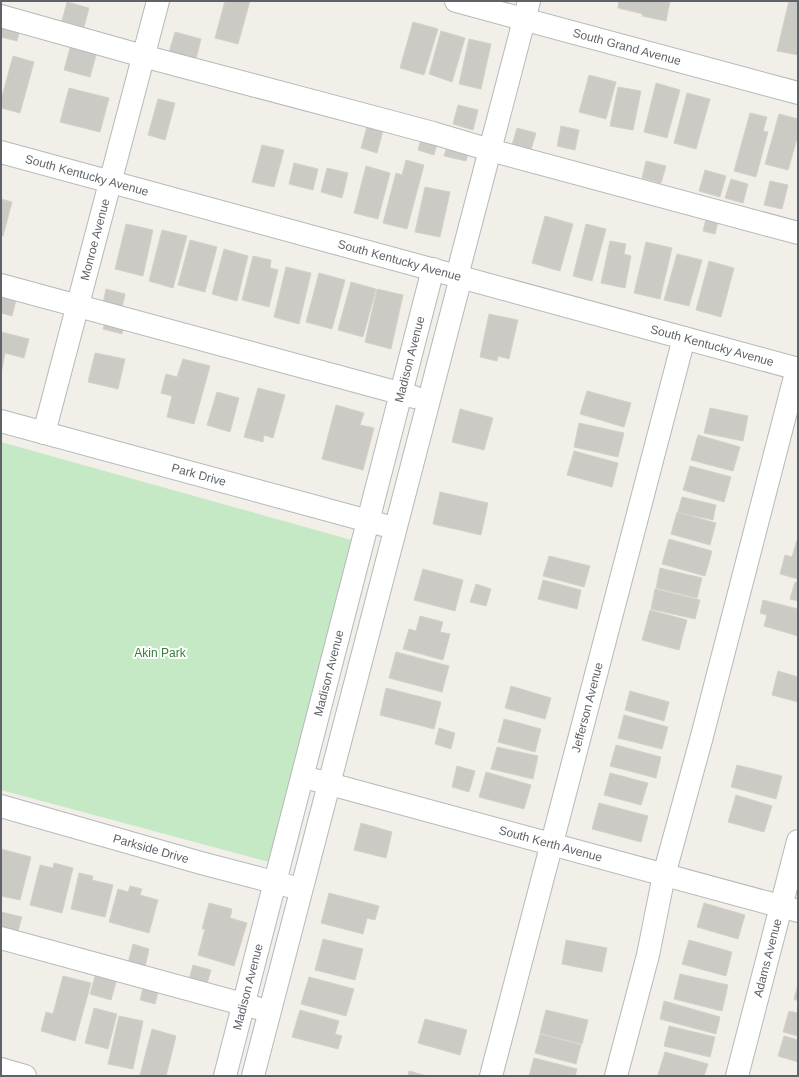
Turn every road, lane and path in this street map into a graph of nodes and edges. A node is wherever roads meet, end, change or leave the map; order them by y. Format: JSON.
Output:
{"nodes":[{"id":1,"x":158,"y":1,"type":"edge"},
{"id":2,"x":456,"y":1,"type":"edge"},
{"id":3,"x":527,"y":10,"type":"edge"},
{"id":4,"x":1,"y":16,"type":"edge"},
{"id":5,"x":143,"y":56,"type":"junction"},
{"id":6,"x":798,"y":93,"type":"edge"},
{"id":7,"x":490,"y":150,"type":"junction"},
{"id":8,"x":1,"y":152,"type":"edge"},
{"id":9,"x":109,"y":181,"type":"junction"},
{"id":10,"x":798,"y":233,"type":"edge"},
{"id":11,"x":433,"y":269,"type":"junction"},
{"id":12,"x":459,"y":277,"type":"junction"},
{"id":13,"x":1,"y":285,"type":"edge"},
{"id":14,"x":77,"y":306,"type":"junction"},
{"id":15,"x":684,"y":338,"type":"junction"},
{"id":16,"x":797,"y":369,"type":"edge"},
{"id":17,"x":401,"y":393,"type":"junction"},
{"id":18,"x":429,"y":402,"type":"junction"},
{"id":19,"x":1,"y":421,"type":"edge"},
{"id":20,"x":44,"y":432,"type":"junction"},
{"id":21,"x":368,"y":521,"type":"junction"},
{"id":22,"x":396,"y":529,"type":"junction"},
{"id":23,"x":302,"y":777,"type":"junction"},
{"id":24,"x":329,"y":784,"type":"junction"},
{"id":25,"x":1,"y":806,"type":"edge"},
{"id":26,"x":798,"y":840,"type":"edge"},
{"id":27,"x":551,"y":844,"type":"junction"},
{"id":28,"x":664,"y":875,"type":"junction"},
{"id":29,"x":275,"y":882,"type":"junction"},
{"id":30,"x":302,"y":889,"type":"junction"},
{"id":31,"x":790,"y":909,"type":"edge"},
{"id":32,"x":1,"y":938,"type":"edge"},
{"id":33,"x":243,"y":1004,"type":"junction"},
{"id":34,"x":270,"y":1012,"type":"junction"},
{"id":35,"x":1,"y":1069,"type":"edge"},
{"id":36,"x":25,"y":1076,"type":"edge"},
{"id":37,"x":224,"y":1076,"type":"edge"},
{"id":38,"x":253,"y":1076,"type":"edge"},
{"id":39,"x":491,"y":1076,"type":"edge"},
{"id":40,"x":616,"y":1076,"type":"edge"},
{"id":41,"x":737,"y":1076,"type":"edge"}],
"edges":[{"from":1,"to":5,"type":"street","name":"Monroe Avenue"},
{"from":2,"to":3,"type":"street","name":"South Grand Avenue"},
{"from":3,"to":6,"type":"street","name":"South Grand Avenue"},
{"from":3,"to":7,"type":"street"},
{"from":4,"to":5,"type":"street"},
{"from":5,"to":7,"type":"street"},
{"from":5,"to":9,"type":"street","name":"Monroe Avenue"},
{"from":7,"to":10,"type":"street"},
{"from":7,"to":12,"type":"street"},
{"from":8,"to":9,"type":"street","name":"South Kentucky Avenue"},
{"from":9,"to":11,"type":"street","name":"South Kentucky Avenue"},
{"from":9,"to":14,"type":"street","name":"Monroe Avenue"},
{"from":11,"to":12,"type":"street","name":"South Kentucky Avenue"},
{"from":11,"to":17,"type":"street","name":"Madison Avenue"},
{"from":12,"to":15,"type":"street","name":"South Kentucky Avenue"},
{"from":12,"to":18,"type":"street"},
{"from":13,"to":14,"type":"street"},
{"from":14,"to":17,"type":"street"},
{"from":14,"to":20,"type":"street","name":"Monroe Avenue"},
{"from":15,"to":16,"type":"street","name":"South Kentucky Avenue"},
{"from":15,"to":27,"type":"street","name":"Jefferson Avenue"},
{"from":16,"to":28,"type":"street"},
{"from":17,"to":18,"type":"street"},
{"from":17,"to":21,"type":"street","name":"Madison Avenue"},
{"from":18,"to":22,"type":"street"},
{"from":19,"to":20,"type":"street","name":"Park Drive"},
{"from":20,"to":21,"type":"street","name":"Park Drive"},
{"from":21,"to":22,"type":"street","name":"Park Drive"},
{"from":21,"to":23,"type":"street","name":"Madison Avenue"},
{"from":22,"to":24,"type":"street"},
{"from":23,"to":24,"type":"street","name":"South Kerth Avenue"},
{"from":23,"to":29,"type":"street","name":"Madison Avenue"},
{"from":24,"to":27,"type":"street","name":"South Kerth Avenue"},
{"from":24,"to":30,"type":"street"},
{"from":25,"to":29,"type":"street","name":"Parkside Drive"},
{"from":26,"to":31,"type":"street","name":"Adams Avenue"},
{"from":27,"to":28,"type":"street","name":"South Kerth Avenue"},
{"from":27,"to":39,"type":"street","name":"Jefferson Avenue"},
{"from":28,"to":31,"type":"street","name":"South Kerth Avenue"},
{"from":28,"to":40,"type":"street"},
{"from":29,"to":30,"type":"street","name":"Parkside Drive"},
{"from":29,"to":33,"type":"street","name":"Madison Avenue"},
{"from":30,"to":34,"type":"street"},
{"from":31,"to":41,"type":"street","name":"Adams Avenue"},
{"from":32,"to":33,"type":"street"},
{"from":33,"to":34,"type":"street"},
{"from":33,"to":37,"type":"street","name":"Madison Avenue"},
{"from":34,"to":38,"type":"street"},
{"from":35,"to":36,"type":"street"}]}
